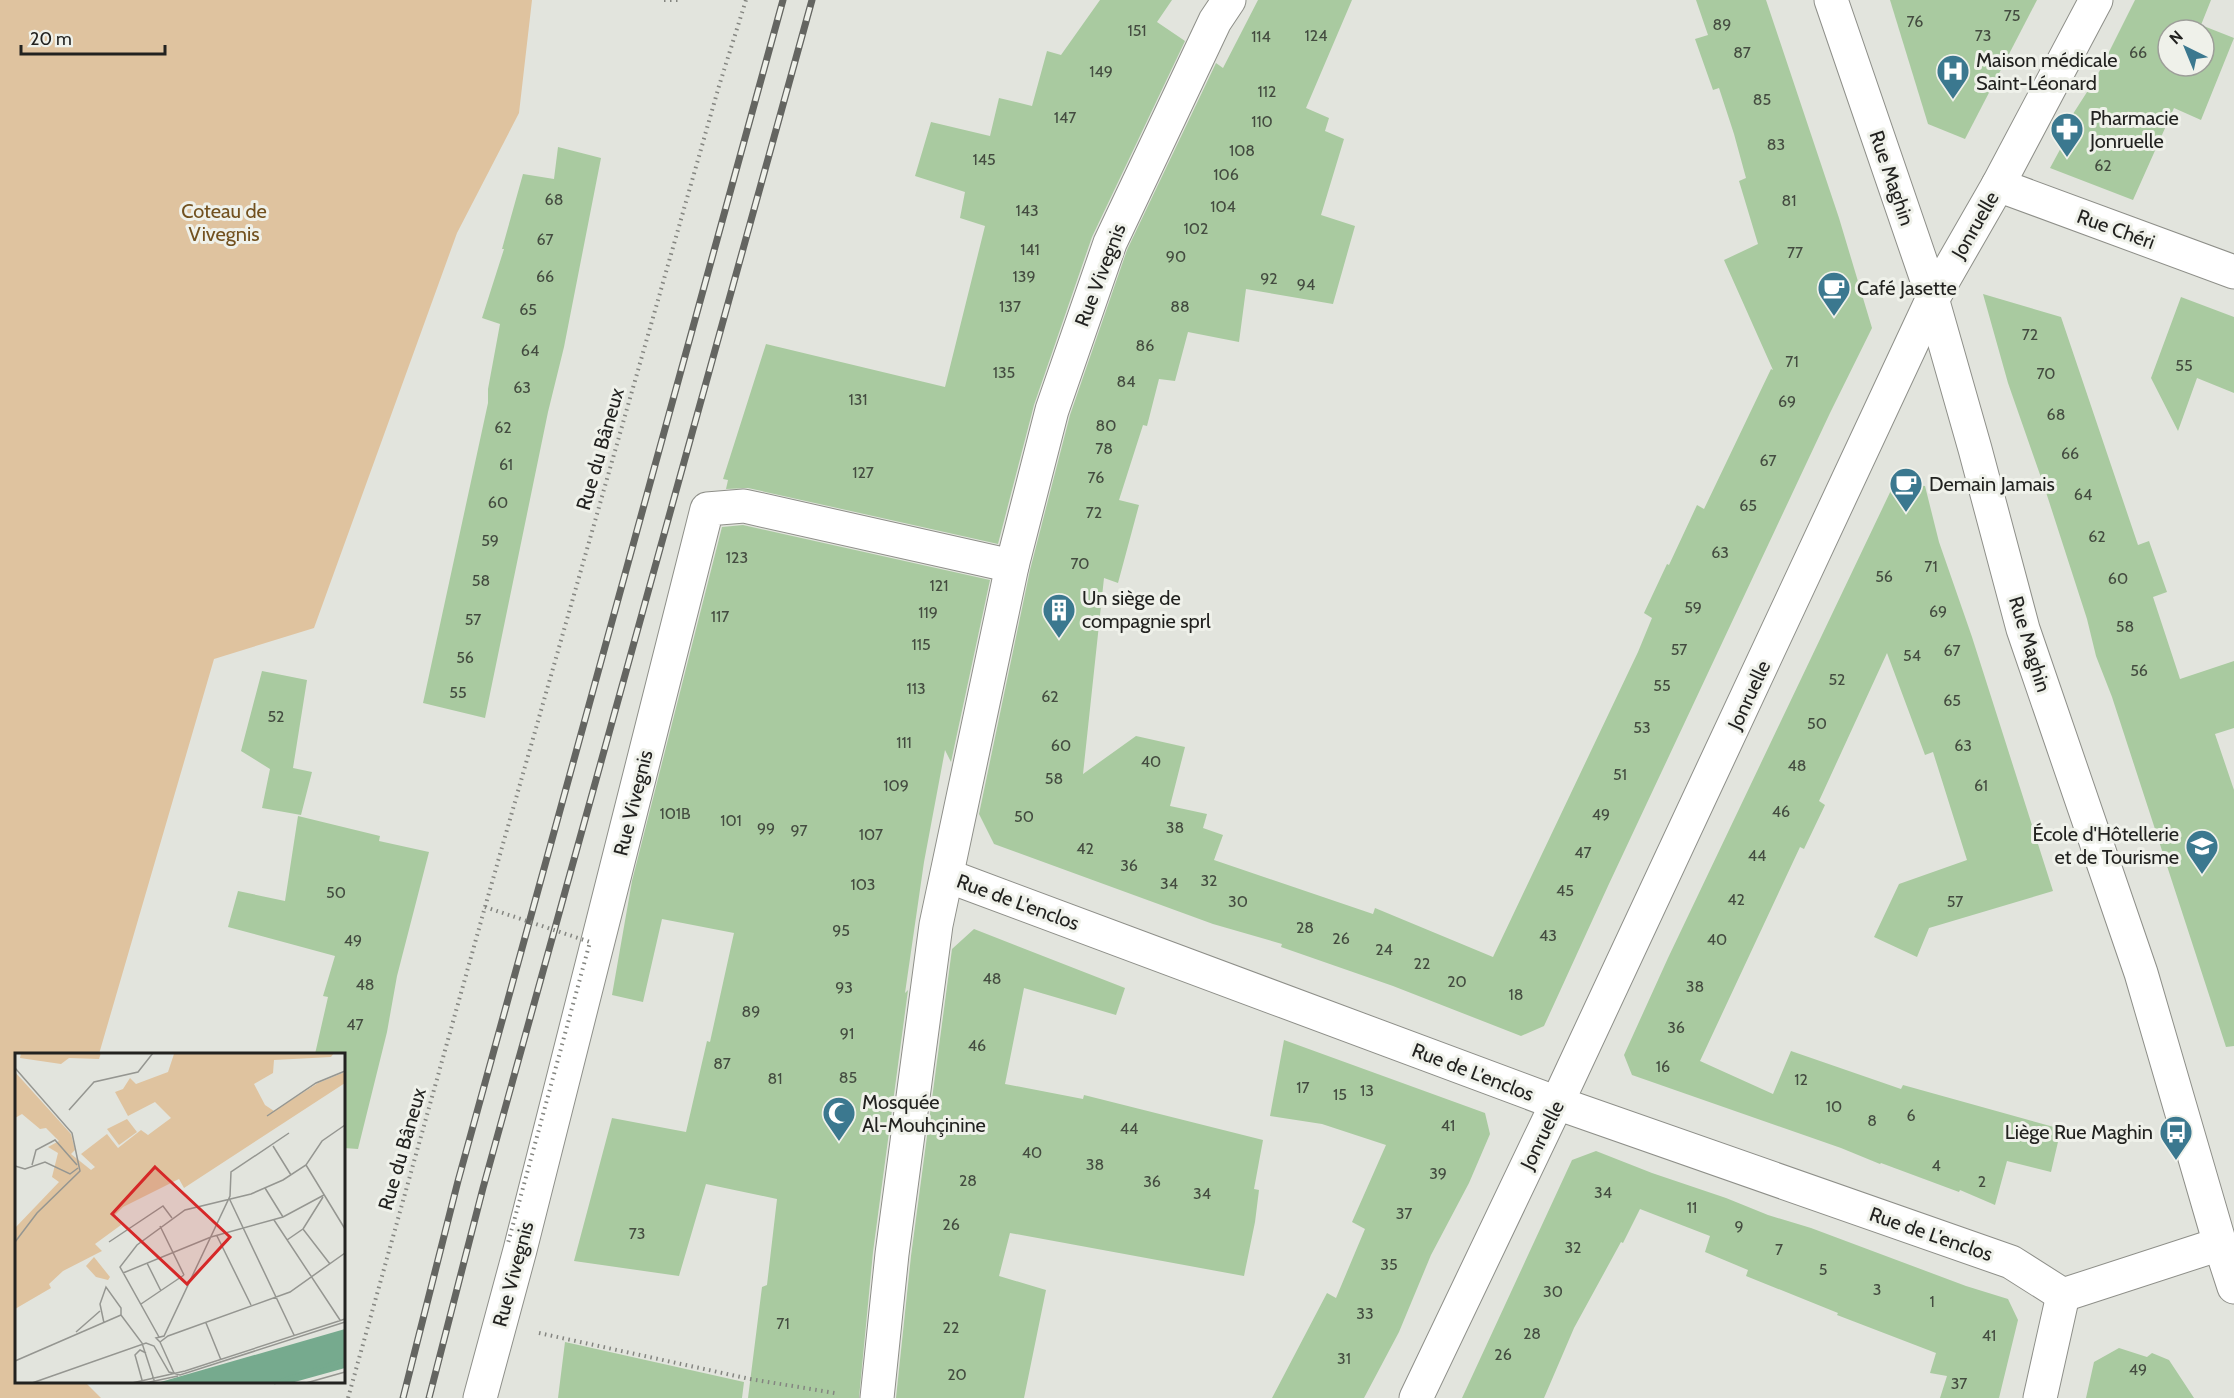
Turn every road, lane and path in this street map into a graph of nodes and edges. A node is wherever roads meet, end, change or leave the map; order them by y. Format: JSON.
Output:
{"nodes":[{"id":1,"x":664,"y":0,"type":"edge"},
{"id":2,"x":680,"y":0,"type":"edge"},
{"id":3,"x":746,"y":0,"type":"edge"},
{"id":4,"x":1229,"y":0,"type":"edge"},
{"id":5,"x":1831,"y":0,"type":"edge"},
{"id":6,"x":2096,"y":0,"type":"edge"},
{"id":7,"x":1998,"y":185,"type":"junction"},
{"id":8,"x":2234,"y":272,"type":"edge"},
{"id":9,"x":1932,"y":300,"type":"junction"},
{"id":10,"x":1012,"y":566,"type":"junction"},
{"id":11,"x":948,"y":876,"type":"junction"},
{"id":12,"x":485,"y":907,"type":"junction"},
{"id":13,"x":1557,"y":1104,"type":"junction"},
{"id":14,"x":508,"y":1243,"type":"dead end"},
{"id":15,"x":2220,"y":1244,"type":"junction"},
{"id":16,"x":2234,"y":1287,"type":"edge"},
{"id":17,"x":2063,"y":1295,"type":"junction"},
{"id":18,"x":500,"y":1324,"type":"junction"},
{"id":19,"x":844,"y":1394,"type":"dead end"},
{"id":20,"x":348,"y":1398,"type":"edge"},
{"id":21,"x":480,"y":1398,"type":"edge"},
{"id":22,"x":877,"y":1398,"type":"edge"},
{"id":23,"x":1416,"y":1398,"type":"edge"},
{"id":24,"x":2040,"y":1398,"type":"edge"}],
"edges":[{"from":1,"to":2,"type":"path"},
{"from":3,"to":12,"type":"path","name":"Rue du Bâneux"},
{"from":4,"to":10,"type":"street","name":"Rue Vivegnis"},
{"from":5,"to":9,"type":"street","name":"Rue Maghin"},
{"from":6,"to":7,"type":"street","name":"Jonruelle"},
{"from":7,"to":8,"type":"street","name":"Rue Chéri"},
{"from":7,"to":9,"type":"street","name":"Jonruelle"},
{"from":9,"to":13,"type":"street","name":"Jonruelle"},
{"from":9,"to":15,"type":"street","name":"Rue Maghin"},
{"from":10,"to":11,"type":"street","name":"Rue Vivegnis"},
{"from":10,"to":18,"type":"street","name":"Rue Vivegnis"},
{"from":11,"to":13,"type":"street","name":"Rue de L'enclos"},
{"from":11,"to":22,"type":"street","name":"Rue Vivegnis"},
{"from":12,"to":14,"type":"path","bridge":true},
{"from":12,"to":20,"type":"path","name":"Rue du Bâneux"},
{"from":13,"to":17,"type":"street","name":"Rue de L'enclos"},
{"from":13,"to":23,"type":"street","name":"Jonruelle"},
{"from":15,"to":16,"type":"street","name":"Rue Maghin"},
{"from":15,"to":17,"type":"street"},
{"from":17,"to":24,"type":"street"},
{"from":18,"to":19,"type":"path"},
{"from":18,"to":21,"type":"street","name":"Rue Vivegnis"}]}
